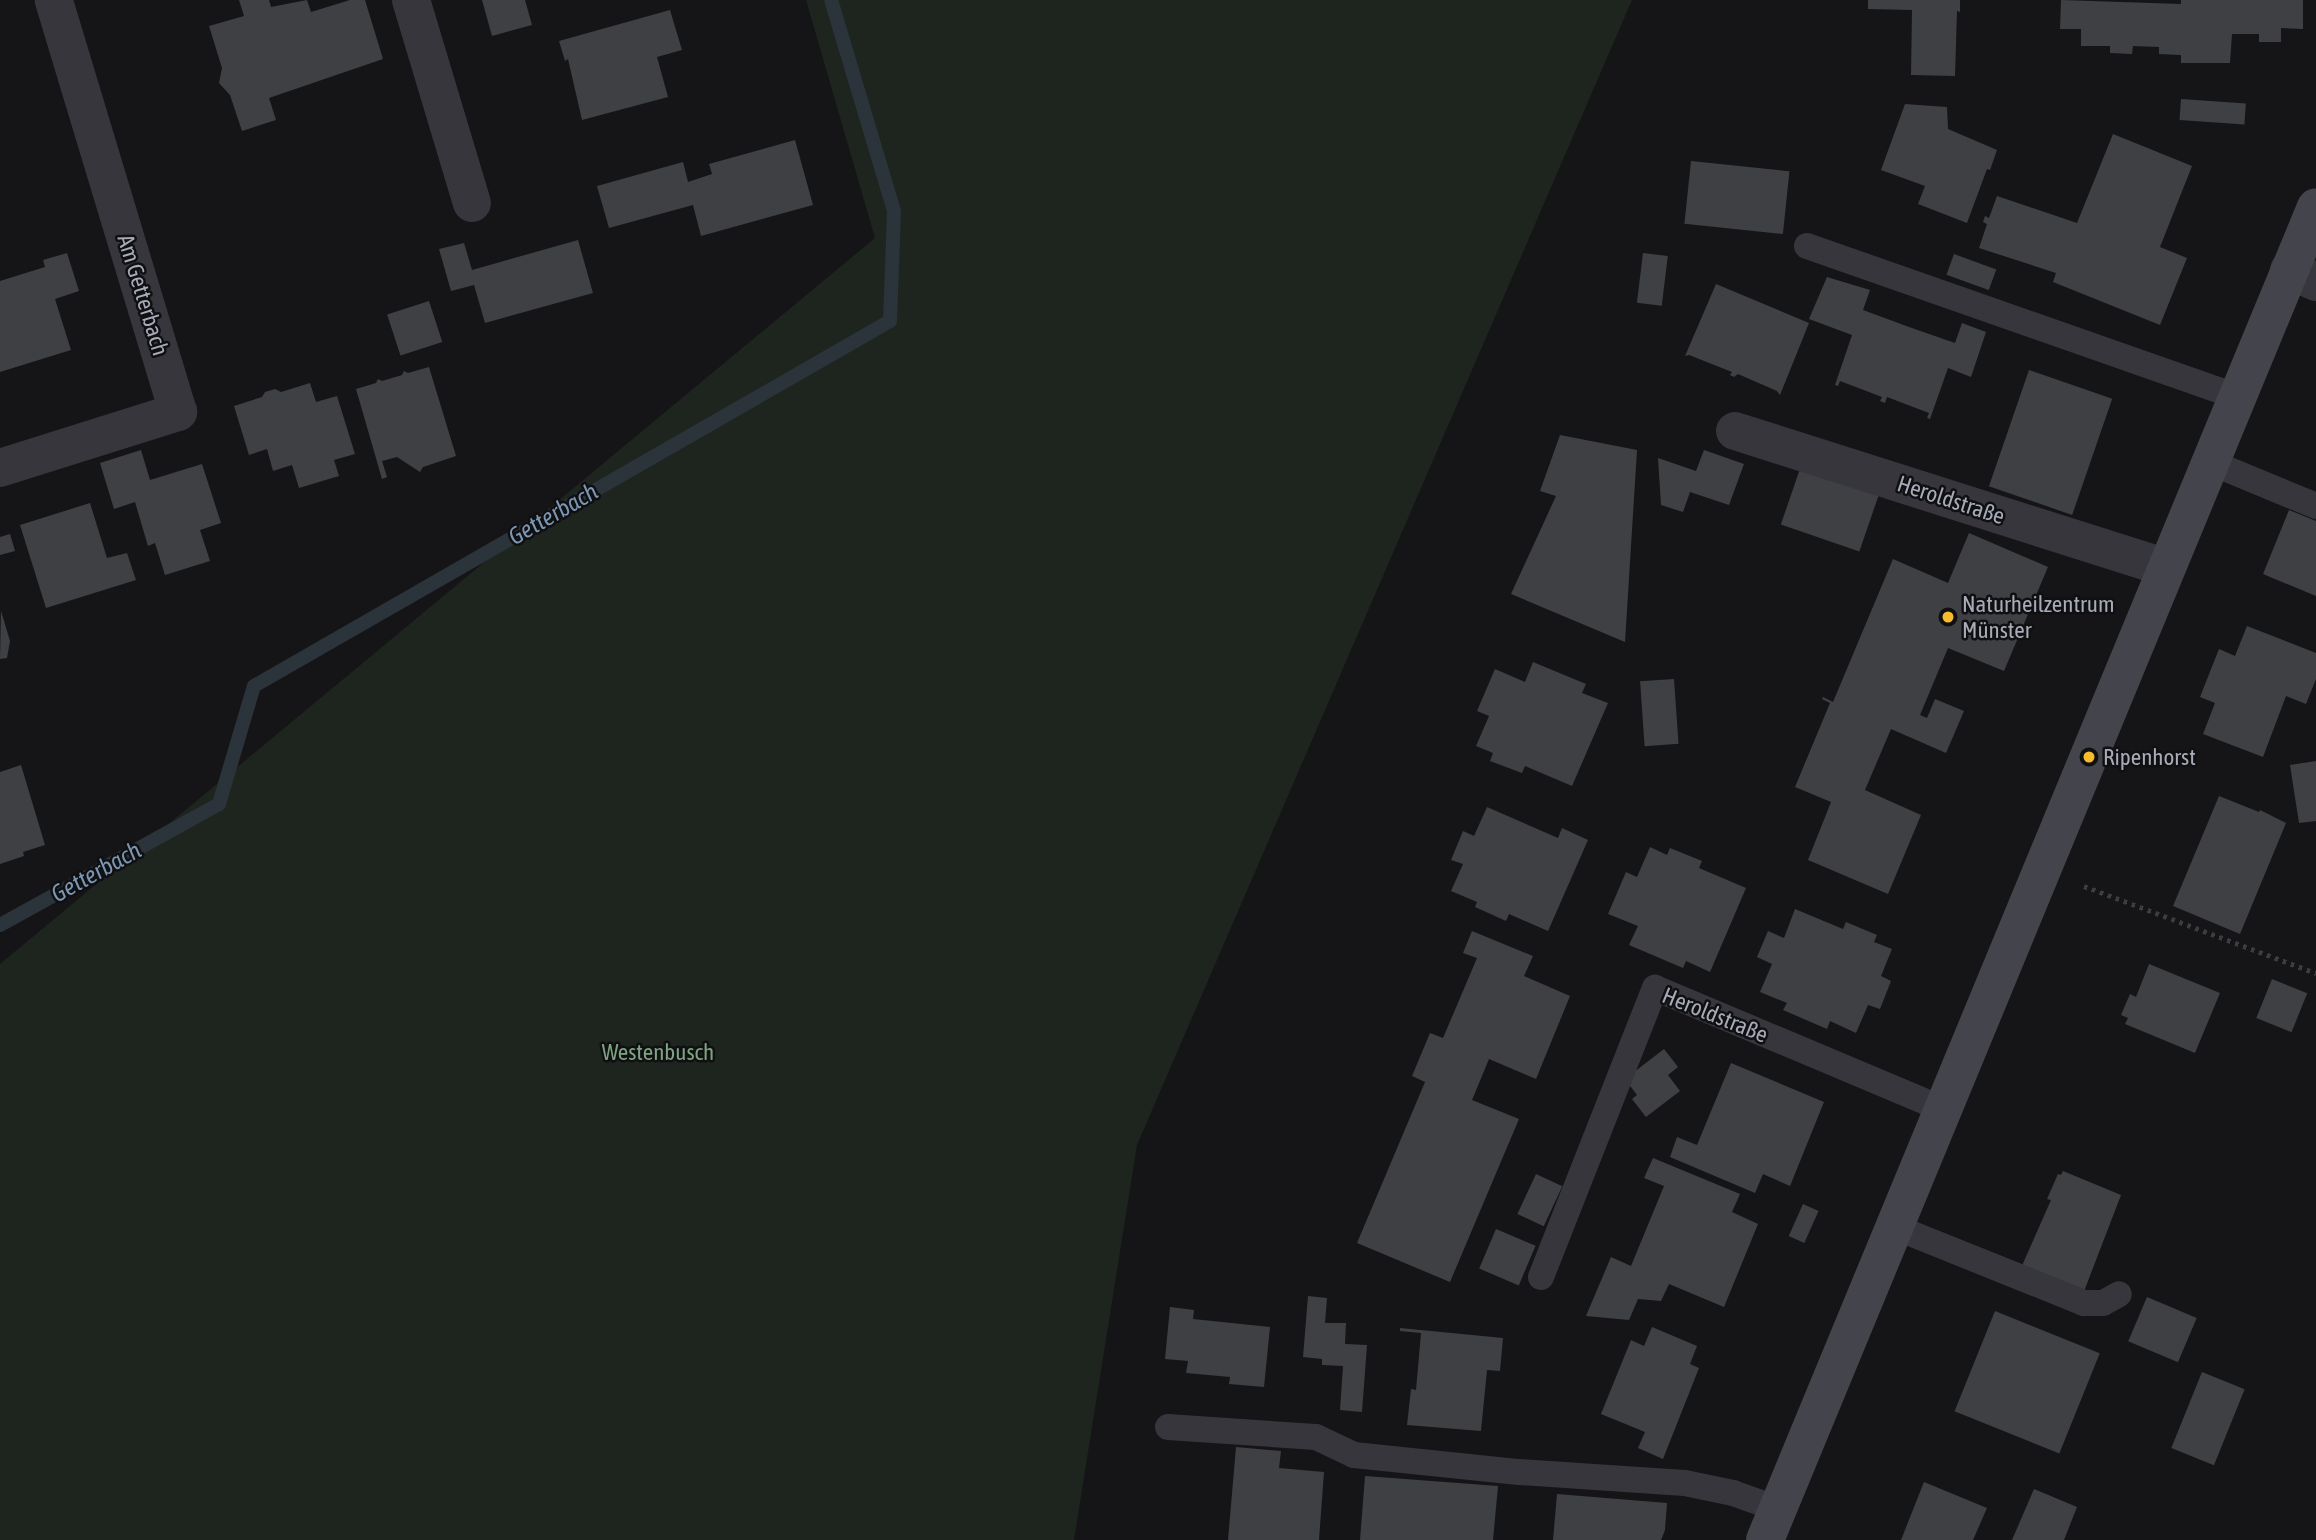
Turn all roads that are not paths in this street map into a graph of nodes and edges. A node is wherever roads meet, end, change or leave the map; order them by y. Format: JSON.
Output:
{"nodes":[{"id":1,"x":54,"y":0,"type":"edge"},
{"id":2,"x":411,"y":0,"type":"edge"},
{"id":3,"x":472,"y":203,"type":"dead end"},
{"id":4,"x":2316,"y":207,"type":"edge"},
{"id":5,"x":1807,"y":246,"type":"dead end"},
{"id":6,"x":2303,"y":276,"type":"edge"},
{"id":7,"x":2237,"y":397,"type":"junction"},
{"id":8,"x":1735,"y":431,"type":"dead end"},
{"id":9,"x":2210,"y":462,"type":"junction"},
{"id":10,"x":0,"y":468,"type":"edge"},
{"id":11,"x":2316,"y":506,"type":"edge"},
{"id":12,"x":2166,"y":568,"type":"junction"},
{"id":13,"x":1943,"y":1109,"type":"junction"},
{"id":14,"x":1895,"y":1227,"type":"junction"},
{"id":15,"x":1541,"y":1277,"type":"dead end"},
{"id":16,"x":2119,"y":1294,"type":"dead end"},
{"id":17,"x":1168,"y":1427,"type":"dead end"},
{"id":18,"x":1772,"y":1524,"type":"edge"}],
"edges":[{"from":1,"to":10,"type":"street","name":"Am Getterbach"},
{"from":2,"to":3,"type":"street"},
{"from":4,"to":6,"type":"main road"},
{"from":5,"to":7,"type":"lane"},
{"from":6,"to":7,"type":"main road"},
{"from":7,"to":9,"type":"main road"},
{"from":8,"to":12,"type":"street","name":"Heroldstraße"},
{"from":9,"to":11,"type":"lane"},
{"from":9,"to":12,"type":"main road"},
{"from":12,"to":13,"type":"main road"},
{"from":13,"to":14,"type":"main road"},
{"from":13,"to":15,"type":"lane","name":"Heroldstraße"},
{"from":14,"to":16,"type":"lane"},
{"from":14,"to":18,"type":"main road"},
{"from":17,"to":18,"type":"lane"}]}
